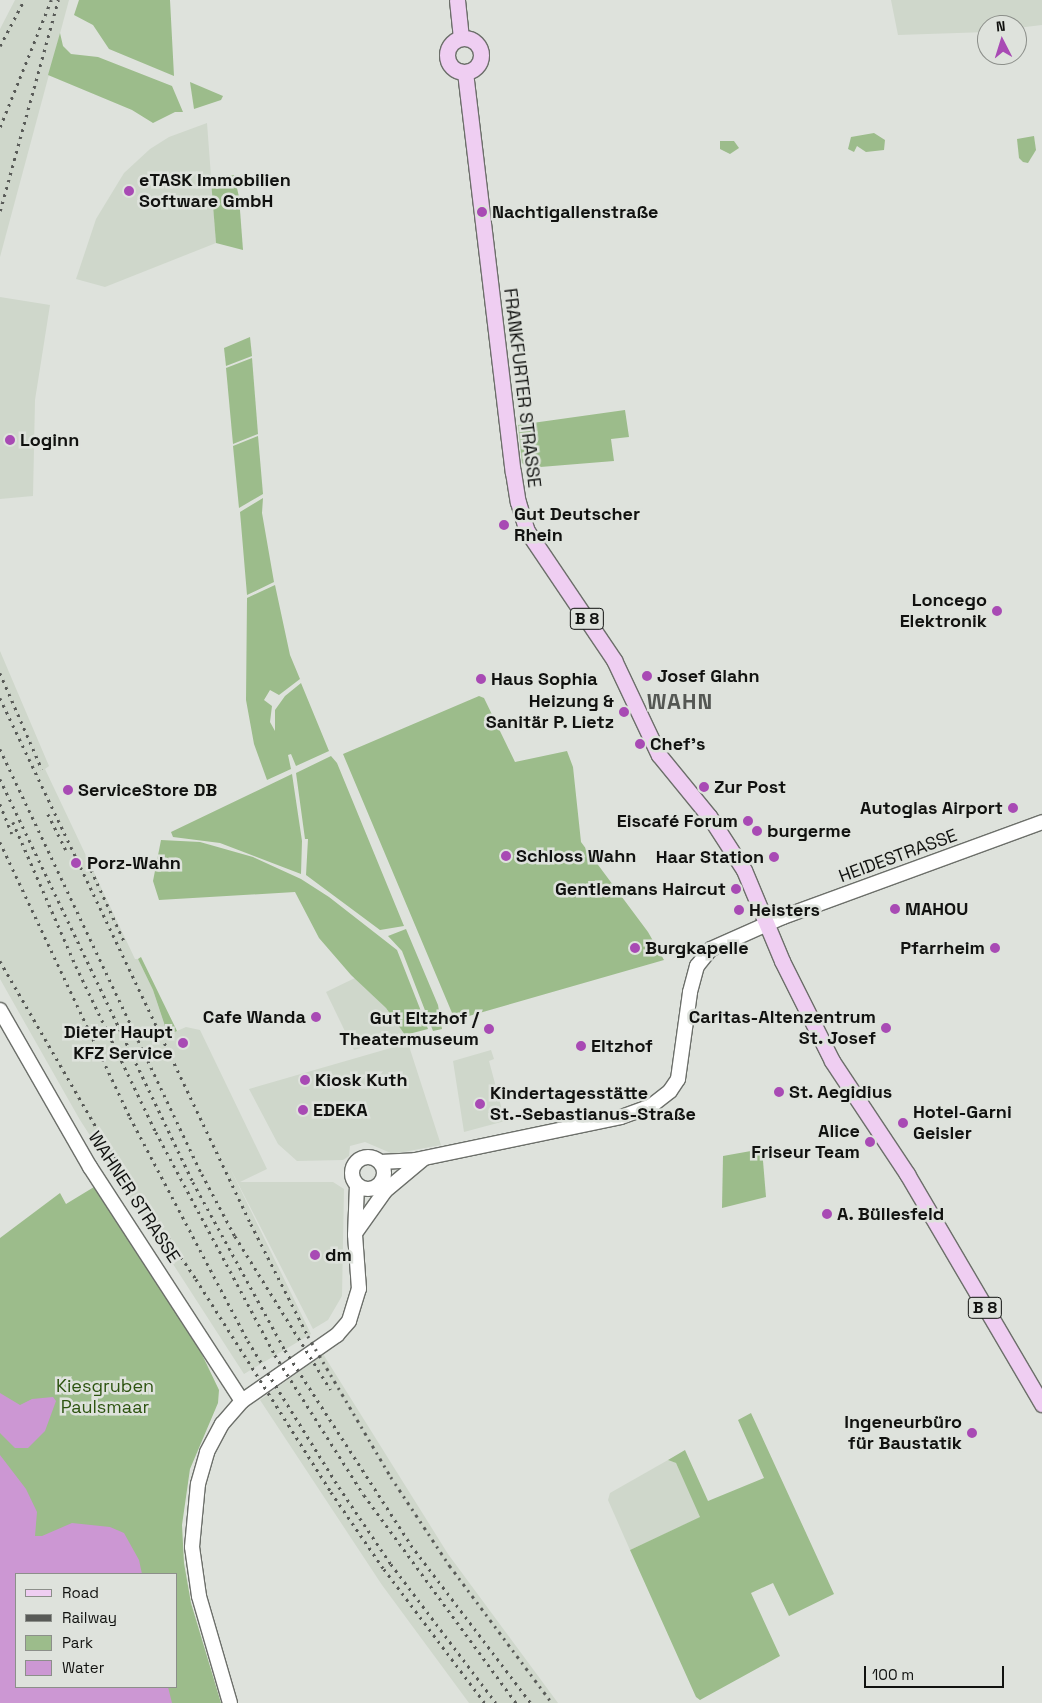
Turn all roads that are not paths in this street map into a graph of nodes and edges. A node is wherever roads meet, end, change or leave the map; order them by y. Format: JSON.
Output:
{"nodes":[{"id":1,"x":457,"y":0,"type":"edge"},
{"id":2,"x":461,"y":38,"type":"junction"},
{"id":3,"x":466,"y":72,"type":"junction"},
{"id":4,"x":1042,"y":822,"type":"edge"},
{"id":5,"x":766,"y":924,"type":"junction"},
{"id":6,"x":0,"y":1010,"type":"edge"},
{"id":7,"x":419,"y":1160,"type":"junction"},
{"id":8,"x":380,"y":1162,"type":"junction"},
{"id":9,"x":384,"y":1177,"type":"junction"},
{"id":10,"x":357,"y":1184,"type":"junction"},
{"id":11,"x":373,"y":1188,"type":"junction"},
{"id":12,"x":356,"y":1220,"type":"junction"},
{"id":13,"x":355,"y":1235,"type":"junction"},
{"id":14,"x":242,"y":1401,"type":"junction"},
{"id":15,"x":1042,"y":1404,"type":"edge"},
{"id":16,"x":230,"y":1703,"type":"edge"}],
"edges":[{"from":1,"to":2,"type":"main road"},
{"from":2,"to":3,"type":"main road"},
{"from":2,"to":3,"type":"main road"},
{"from":3,"to":5,"type":"main road","name":"FRANKFURTER STRASSE","number":"B 8"},
{"from":4,"to":5,"type":"street","name":"HEIDESTRASSE"},
{"from":5,"to":7,"type":"street","name":"HEIDESTRASSE"},
{"from":5,"to":15,"type":"main road","name":"FRANKFURTER STRASSE","number":"B 8"},
{"from":6,"to":14,"type":"street","name":"WAHNER STRASSE"},
{"from":7,"to":8,"type":"street"},
{"from":7,"to":9,"type":"street"},
{"from":7,"to":13,"type":"street"},
{"from":8,"to":9,"type":"street"},
{"from":8,"to":10,"type":"street"},
{"from":9,"to":11,"type":"street"},
{"from":10,"to":11,"type":"street"},
{"from":10,"to":12,"type":"street"},
{"from":11,"to":12,"type":"street"},
{"from":12,"to":13,"type":"street"},
{"from":13,"to":14,"type":"street"},
{"from":14,"to":16,"type":"street"}]}
